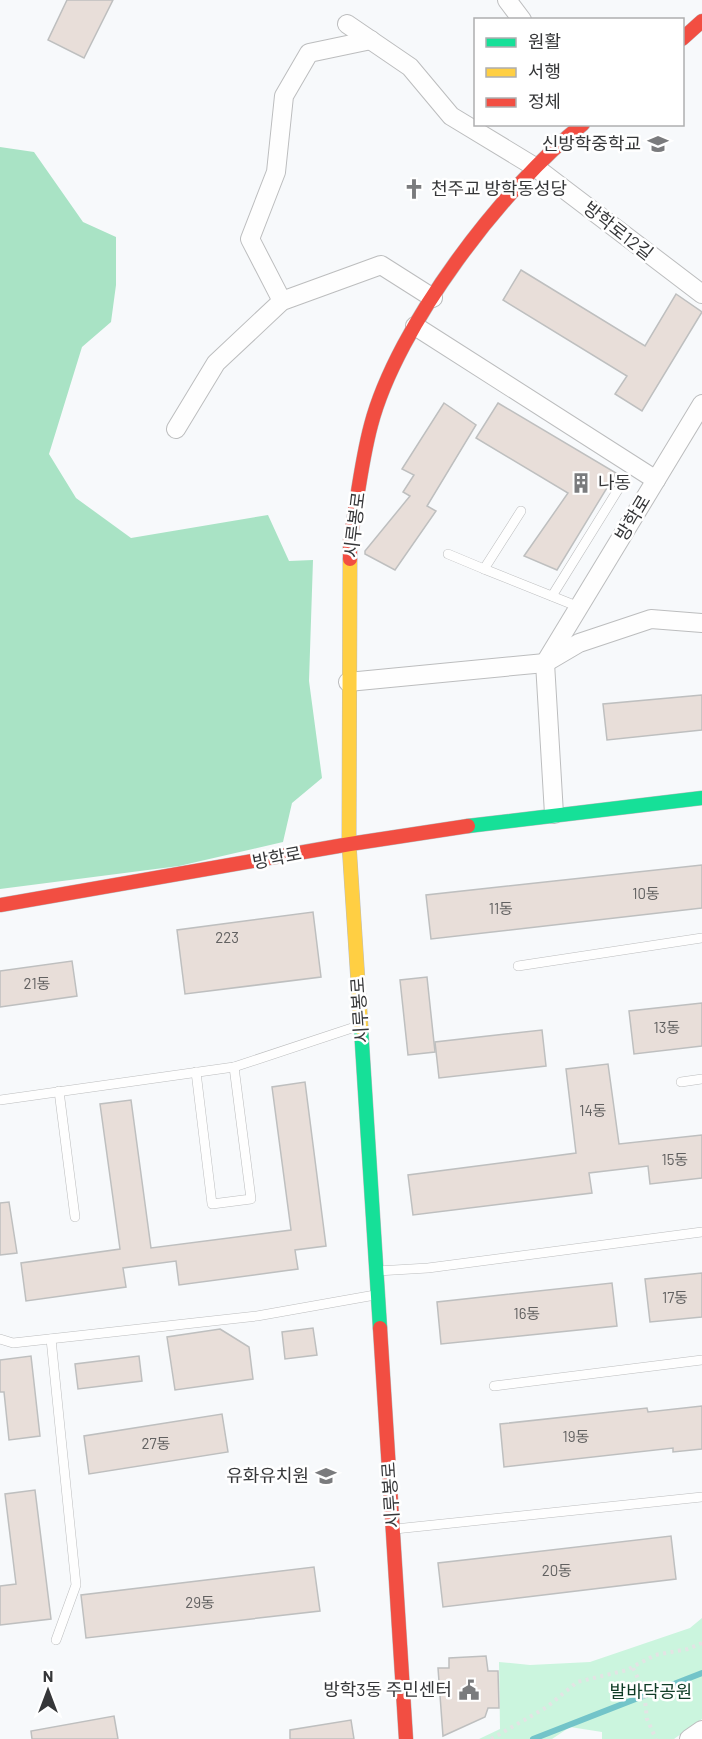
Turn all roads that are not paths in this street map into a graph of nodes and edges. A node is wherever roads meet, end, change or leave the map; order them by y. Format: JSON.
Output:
{"nodes":[{"id":1,"x":507,"y":0,"type":"edge"},
{"id":2,"x":520,"y":18,"type":"edge"},
{"id":3,"x":702,"y":21,"type":"edge"},
{"id":4,"x":347,"y":24,"type":"dead end"},
{"id":5,"x":684,"y":37,"type":"edge"},
{"id":6,"x":371,"y":40,"type":"junction"},
{"id":7,"x":580,"y":126,"type":"edge"},
{"id":8,"x":535,"y":167,"type":"junction"},
{"id":9,"x":702,"y":294,"type":"edge"},
{"id":10,"x":433,"y":298,"type":"junction"},
{"id":11,"x":282,"y":301,"type":"junction"},
{"id":12,"x":415,"y":326,"type":"junction"},
{"id":13,"x":701,"y":407,"type":"edge"},
{"id":14,"x":176,"y":429,"type":"dead end"},
{"id":15,"x":624,"y":480,"type":"dead end"},
{"id":16,"x":656,"y":480,"type":"junction"},
{"id":17,"x":521,"y":511,"type":"dead end"},
{"id":18,"x":448,"y":554,"type":"dead end"},
{"id":19,"x":484,"y":569,"type":"junction"},
{"id":20,"x":552,"y":596,"type":"junction"},
{"id":21,"x":579,"y":607,"type":"junction"},
{"id":22,"x":702,"y":623,"type":"edge"},
{"id":23,"x":545,"y":663,"type":"junction"},
{"id":24,"x":348,"y":682,"type":"junction"},
{"id":25,"x":702,"y":798,"type":"edge"},
{"id":26,"x":554,"y":814,"type":"junction"},
{"id":27,"x":350,"y":844,"type":"junction"},
{"id":28,"x":0,"y":905,"type":"edge"},
{"id":29,"x":702,"y":938,"type":"edge"},
{"id":30,"x":518,"y":966,"type":"dead end"},
{"id":31,"x":361,"y":1024,"type":"junction"},
{"id":32,"x":234,"y":1067,"type":"junction"},
{"id":33,"x":196,"y":1072,"type":"junction"},
{"id":34,"x":702,"y":1079,"type":"edge"},
{"id":35,"x":681,"y":1082,"type":"dead end"},
{"id":36,"x":59,"y":1092,"type":"junction"},
{"id":37,"x":0,"y":1100,"type":"edge"},
{"id":38,"x":75,"y":1217,"type":"dead end"},
{"id":39,"x":702,"y":1232,"type":"edge"},
{"id":40,"x":376,"y":1271,"type":"junction"},
{"id":41,"x":378,"y":1294,"type":"junction"},
{"id":42,"x":0,"y":1339,"type":"edge"},
{"id":43,"x":51,"y":1339,"type":"junction"},
{"id":44,"x":702,"y":1360,"type":"edge"},
{"id":45,"x":494,"y":1386,"type":"dead end"},
{"id":46,"x":702,"y":1497,"type":"edge"},
{"id":47,"x":393,"y":1529,"type":"junction"},
{"id":48,"x":56,"y":1640,"type":"dead end"},
{"id":49,"x":702,"y":1730,"type":"edge"},
{"id":50,"x":406,"y":1739,"type":"edge"},
{"id":51,"x":689,"y":1739,"type":"edge"}],
"edges":[{"from":1,"to":2,"type":"street"},
{"from":3,"to":5,"type":"street"},
{"from":4,"to":6,"type":"street"},
{"from":6,"to":8,"type":"street"},
{"from":6,"to":11,"type":"street"},
{"from":7,"to":8,"type":"street","name":"시루봉로"},
{"from":8,"to":9,"type":"street","name":"방학로12길"},
{"from":8,"to":10,"type":"street","name":"시루봉로"},
{"from":10,"to":11,"type":"street"},
{"from":10,"to":12,"type":"street","name":"시루봉로"},
{"from":11,"to":14,"type":"street"},
{"from":12,"to":16,"type":"street"},
{"from":12,"to":24,"type":"street","name":"시루봉로"},
{"from":13,"to":16,"type":"street","name":"방학로"},
{"from":15,"to":20,"type":"lane"},
{"from":16,"to":21,"type":"street","name":"방학로"},
{"from":17,"to":19,"type":"lane"},
{"from":18,"to":19,"type":"lane"},
{"from":19,"to":20,"type":"lane"},
{"from":20,"to":21,"type":"lane"},
{"from":21,"to":23,"type":"street","name":"방학로"},
{"from":22,"to":23,"type":"street"},
{"from":23,"to":24,"type":"street"},
{"from":23,"to":26,"type":"street"},
{"from":24,"to":27,"type":"street","name":"시루봉로"},
{"from":25,"to":26,"type":"street","name":"방학로"},
{"from":26,"to":27,"type":"street","name":"방학로"},
{"from":27,"to":28,"type":"street","name":"방학로"},
{"from":27,"to":31,"type":"street","name":"시루봉로"},
{"from":29,"to":30,"type":"lane"},
{"from":31,"to":32,"type":"lane"},
{"from":31,"to":40,"type":"street","name":"시루봉로"},
{"from":32,"to":33,"type":"lane"},
{"from":32,"to":33,"type":"lane"},
{"from":33,"to":36,"type":"lane"},
{"from":34,"to":35,"type":"lane"},
{"from":36,"to":37,"type":"lane"},
{"from":36,"to":38,"type":"lane"},
{"from":39,"to":40,"type":"lane"},
{"from":40,"to":41,"type":"street","name":"시루봉로"},
{"from":41,"to":43,"type":"lane"},
{"from":41,"to":47,"type":"street","name":"시루봉로"},
{"from":42,"to":43,"type":"lane"},
{"from":43,"to":48,"type":"lane"},
{"from":44,"to":45,"type":"lane"},
{"from":46,"to":47,"type":"lane"},
{"from":47,"to":50,"type":"street","name":"시루봉로"},
{"from":49,"to":51,"type":"street"}]}
